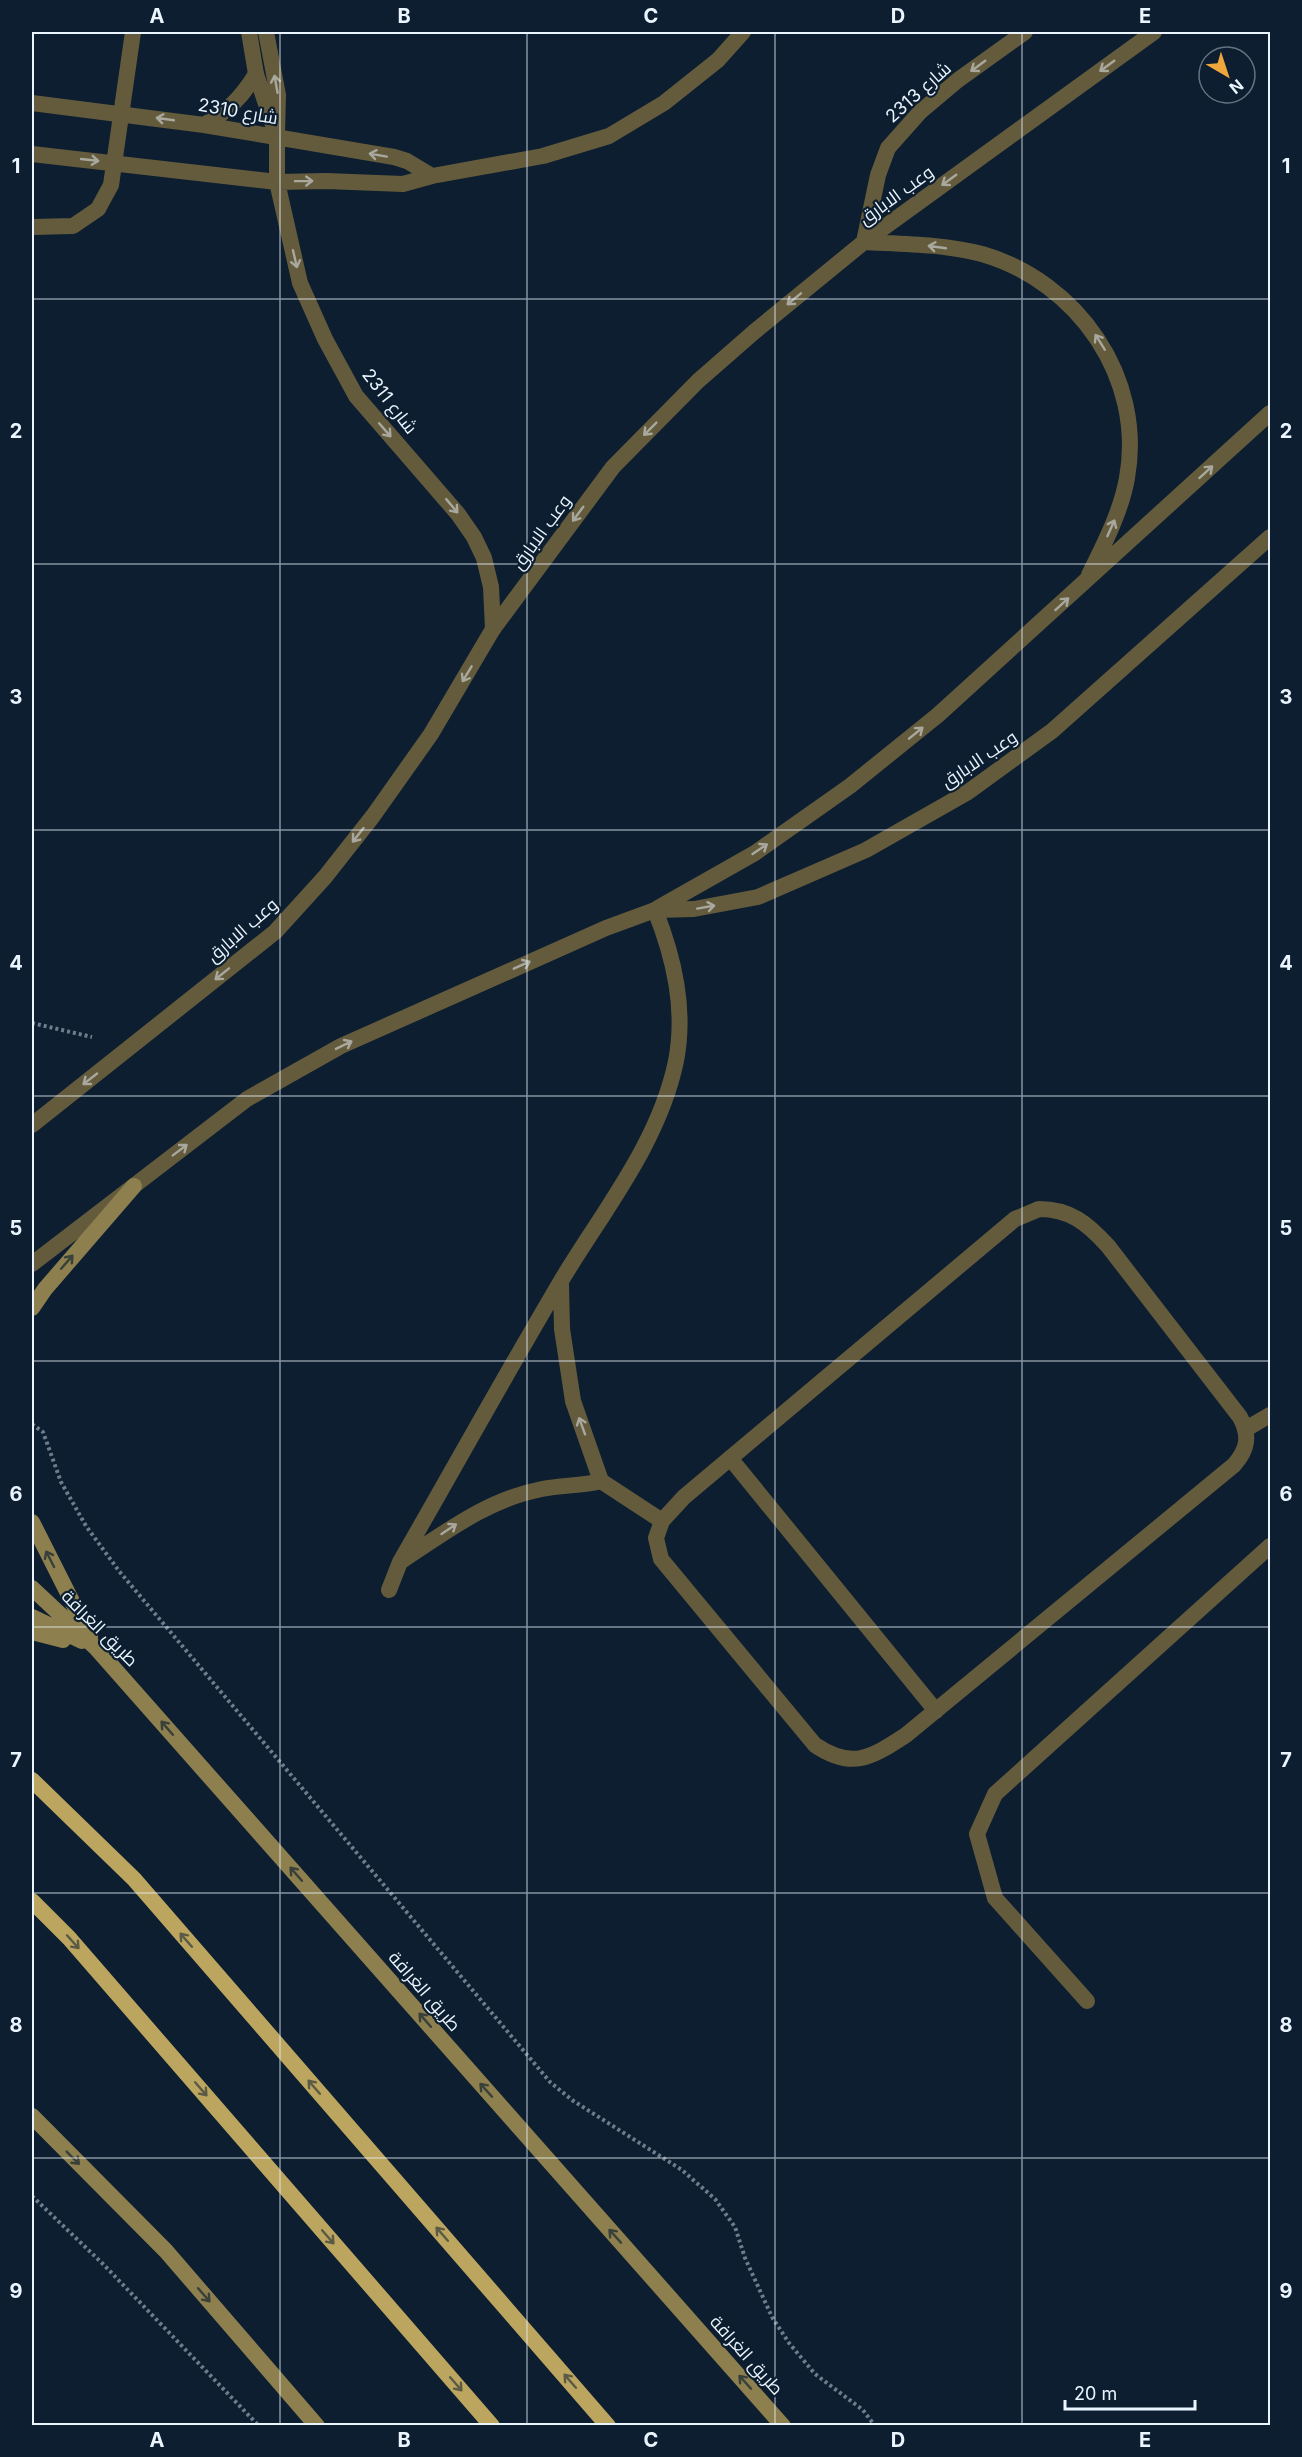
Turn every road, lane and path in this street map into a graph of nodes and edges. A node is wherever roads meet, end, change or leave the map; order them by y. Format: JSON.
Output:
{"nodes":[{"id":1,"x":133,"y":32,"type":"edge"},
{"id":2,"x":249,"y":32,"type":"edge"},
{"id":3,"x":267,"y":32,"type":"edge"},
{"id":4,"x":742,"y":32,"type":"edge"},
{"id":5,"x":1025,"y":32,"type":"edge"},
{"id":6,"x":1154,"y":32,"type":"edge"},
{"id":7,"x":256,"y":74,"type":"junction"},
{"id":8,"x":32,"y":103,"type":"edge"},
{"id":9,"x":122,"y":113,"type":"junction"},
{"id":10,"x":204,"y":125,"type":"junction"},
{"id":11,"x":277,"y":137,"type":"junction"},
{"id":12,"x":32,"y":154,"type":"edge"},
{"id":13,"x":113,"y":162,"type":"junction"},
{"id":14,"x":432,"y":176,"type":"junction"},
{"id":15,"x":277,"y":182,"type":"junction"},
{"id":16,"x":32,"y":227,"type":"edge"},
{"id":17,"x":864,"y":242,"type":"junction"},
{"id":18,"x":1270,"y":413,"type":"edge"},
{"id":19,"x":1270,"y":537,"type":"edge"},
{"id":20,"x":1087,"y":582,"type":"junction"},
{"id":21,"x":493,"y":629,"type":"junction"},
{"id":22,"x":655,"y":910,"type":"junction"},
{"id":23,"x":32,"y":1023,"type":"edge"},
{"id":24,"x":131,"y":1047,"type":"junction"},
{"id":25,"x":32,"y":1125,"type":"edge"},
{"id":26,"x":134,"y":1186,"type":"junction"},
{"id":27,"x":32,"y":1264,"type":"edge"},
{"id":28,"x":561,"y":1281,"type":"junction"},
{"id":29,"x":32,"y":1308,"type":"edge"},
{"id":30,"x":1270,"y":1415,"type":"edge"},
{"id":31,"x":32,"y":1424,"type":"edge"},
{"id":32,"x":1246,"y":1429,"type":"junction"},
{"id":33,"x":730,"y":1458,"type":"junction"},
{"id":34,"x":602,"y":1481,"type":"junction"},
{"id":35,"x":662,"y":1521,"type":"junction"},
{"id":36,"x":32,"y":1522,"type":"edge"},
{"id":37,"x":1270,"y":1546,"type":"edge"},
{"id":38,"x":400,"y":1562,"type":"junction"},
{"id":39,"x":32,"y":1588,"type":"edge"},
{"id":40,"x":389,"y":1590,"type":"dead end"},
{"id":41,"x":32,"y":1617,"type":"edge"},
{"id":42,"x":32,"y":1632,"type":"edge"},
{"id":43,"x":96,"y":1648,"type":"junction"},
{"id":44,"x":936,"y":1711,"type":"junction"},
{"id":45,"x":32,"y":1780,"type":"edge"},
{"id":46,"x":32,"y":1901,"type":"edge"},
{"id":47,"x":1088,"y":2001,"type":"dead end"},
{"id":48,"x":32,"y":2116,"type":"edge"},
{"id":49,"x":32,"y":2196,"type":"edge"},
{"id":50,"x":259,"y":2426,"type":"edge"},
{"id":51,"x":317,"y":2426,"type":"edge"},
{"id":52,"x":492,"y":2426,"type":"edge"},
{"id":53,"x":608,"y":2426,"type":"edge"},
{"id":54,"x":783,"y":2426,"type":"edge"},
{"id":55,"x":875,"y":2426,"type":"edge"}],
"edges":[{"from":1,"to":9,"type":"street"},
{"from":2,"to":7,"type":"street"},
{"from":11,"to":3,"type":"street","one_way":true},
{"from":4,"to":14,"type":"street"},
{"from":5,"to":17,"type":"street","name":"شارع 2313","one_way":true},
{"from":6,"to":17,"type":"street","name":"وعب الابارق","one_way":true},
{"from":7,"to":10,"type":"street"},
{"from":7,"to":11,"type":"street"},
{"from":8,"to":9,"type":"street","name":"شارع 2310"},
{"from":10,"to":9,"type":"street","name":"شارع 2310","one_way":true},
{"from":9,"to":13,"type":"street"},
{"from":10,"to":11,"type":"street","name":"شارع 2310"},
{"from":14,"to":11,"type":"street","name":"شارع 2310","one_way":true},
{"from":11,"to":15,"type":"street","name":"شارع 2311"},
{"from":12,"to":13,"type":"street","one_way":true},
{"from":13,"to":15,"type":"street"},
{"from":13,"to":16,"type":"street"},
{"from":15,"to":14,"type":"street","one_way":true},
{"from":15,"to":21,"type":"street","name":"شارع 2311","one_way":true},
{"from":20,"to":17,"type":"street","one_way":true},
{"from":17,"to":21,"type":"street","name":"وعب الابارق","one_way":true},
{"from":20,"to":18,"type":"street","name":"وعب الابارق","one_way":true},
{"from":22,"to":19,"type":"street","name":"وعب الابارق","one_way":true},
{"from":22,"to":20,"type":"street","name":"وعب الابارق","one_way":true},
{"from":21,"to":24,"type":"street","name":"وعب الابارق","one_way":true},
{"from":26,"to":22,"type":"street","name":"وعب الابارق","one_way":true},
{"from":22,"to":28,"type":"street"},
{"from":23,"to":24,"type":"path"},
{"from":24,"to":25,"type":"street","name":"وعب الابارق","one_way":true},
{"from":26,"to":27,"type":"street","name":"وعب الابارق"},
{"from":29,"to":26,"type":"main road","one_way":true},
{"from":34,"to":28,"type":"street","one_way":true},
{"from":28,"to":38,"type":"street"},
{"from":30,"to":32,"type":"street"},
{"from":31,"to":55,"type":"path"},
{"from":32,"to":33,"type":"street"},
{"from":32,"to":44,"type":"street"},
{"from":33,"to":35,"type":"street"},
{"from":33,"to":44,"type":"street"},
{"from":34,"to":35,"type":"street"},
{"from":38,"to":34,"type":"street","one_way":true},
{"from":35,"to":44,"type":"street"},
{"from":43,"to":36,"type":"main road","one_way":true},
{"from":37,"to":47,"type":"street"},
{"from":38,"to":40,"type":"street"},
{"from":39,"to":43,"type":"main road","name":"طريق الغرافة"},
{"from":41,"to":43,"type":"main road"},
{"from":42,"to":43,"type":"main road"},
{"from":54,"to":43,"type":"main road","name":"طريق الغرافة","one_way":true},
{"from":53,"to":45,"type":"highway","one_way":true},
{"from":46,"to":52,"type":"highway","one_way":true},
{"from":48,"to":51,"type":"main road","one_way":true},
{"from":49,"to":50,"type":"path"}]}
